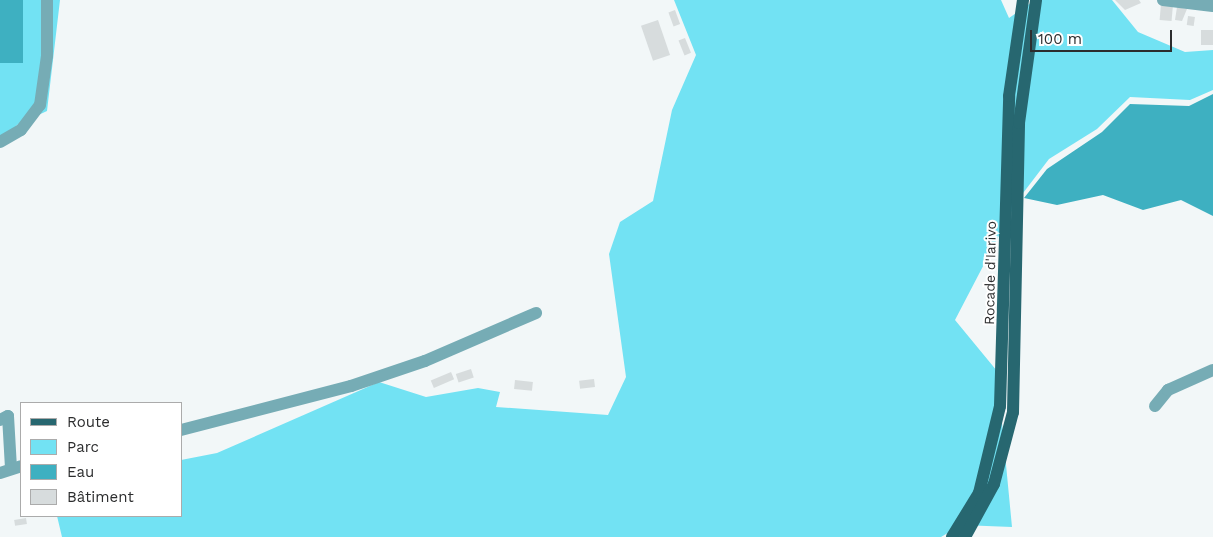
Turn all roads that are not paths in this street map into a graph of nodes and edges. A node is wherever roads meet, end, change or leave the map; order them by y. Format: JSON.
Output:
{"nodes":[{"id":1,"x":47,"y":0,"type":"edge"},
{"id":2,"x":1023,"y":0,"type":"edge"},
{"id":3,"x":1036,"y":0,"type":"edge"},
{"id":4,"x":1163,"y":0,"type":"edge"},
{"id":5,"x":1213,"y":6,"type":"edge"},
{"id":6,"x":0,"y":142,"type":"edge"},
{"id":7,"x":536,"y":313,"type":"dead end"},
{"id":8,"x":1213,"y":370,"type":"edge"},
{"id":9,"x":1155,"y":406,"type":"dead end"},
{"id":10,"x":0,"y":420,"type":"edge"},
{"id":11,"x":182,"y":430,"type":"edge"},
{"id":12,"x":11,"y":469,"type":"edge"},
{"id":13,"x":952,"y":537,"type":"edge"},
{"id":14,"x":965,"y":537,"type":"edge"}],
"edges":[{"from":1,"to":6,"type":"street"},
{"from":2,"to":13,"type":"main road","name":"Rocade d'Iarivo"},
{"from":3,"to":14,"type":"main road","name":"Rocade d'Iarivo"},
{"from":4,"to":5,"type":"street"},
{"from":7,"to":11,"type":"street"},
{"from":8,"to":9,"type":"street"},
{"from":10,"to":12,"type":"street"}]}
